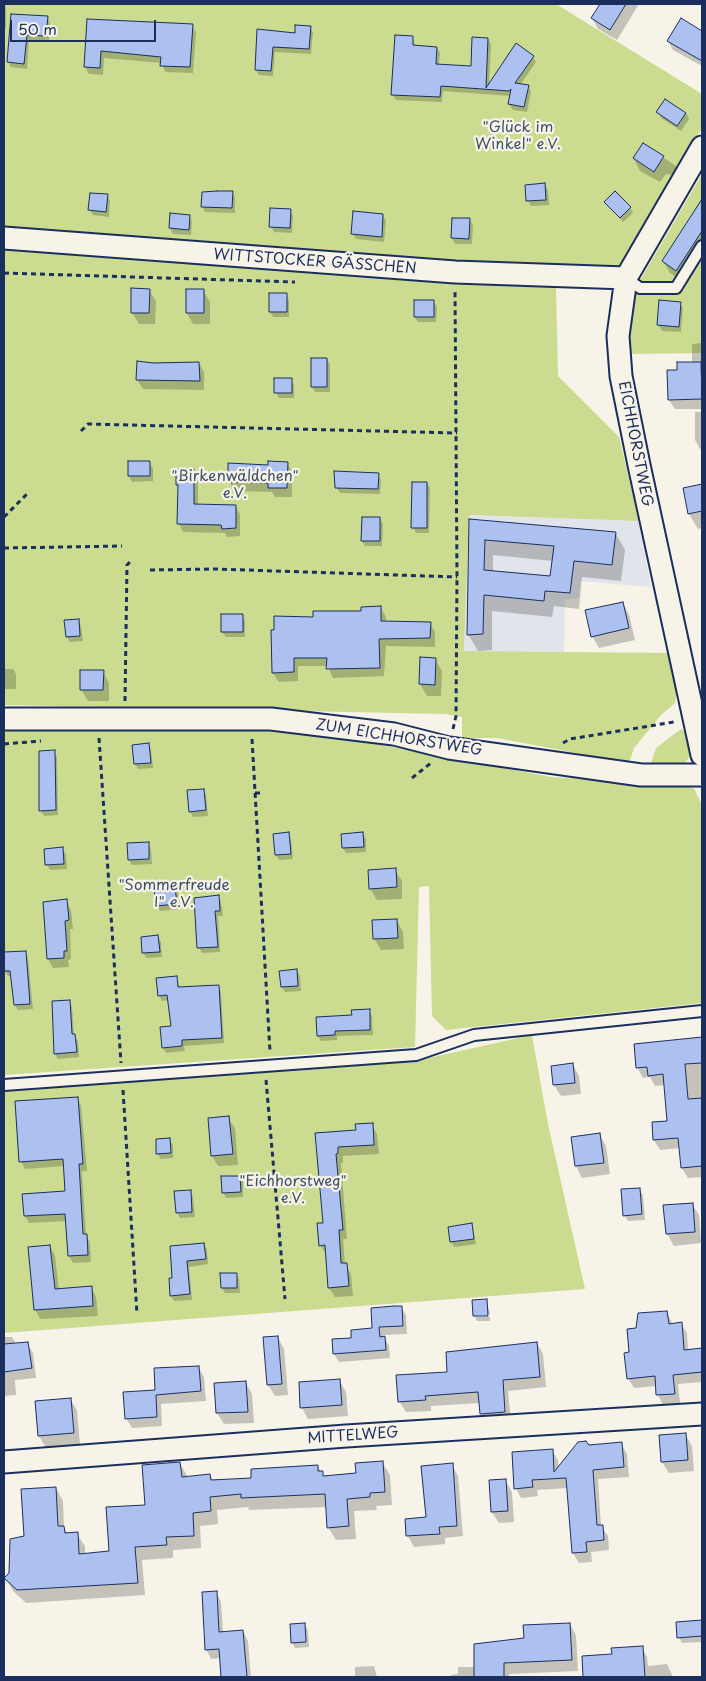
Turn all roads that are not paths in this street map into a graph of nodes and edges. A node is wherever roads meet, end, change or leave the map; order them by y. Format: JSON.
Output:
{"nodes":[{"id":1,"x":702,"y":147,"type":"edge"},
{"id":2,"x":4,"y":238,"type":"edge"},
{"id":3,"x":702,"y":246,"type":"edge"},
{"id":4,"x":626,"y":278,"type":"junction"},
{"id":5,"x":4,"y":719,"type":"edge"},
{"id":6,"x":702,"y":755,"type":"edge"},
{"id":7,"x":702,"y":775,"type":"edge"},
{"id":8,"x":702,"y":1011,"type":"edge"},
{"id":9,"x":4,"y":1085,"type":"edge"},
{"id":10,"x":702,"y":1414,"type":"edge"},
{"id":11,"x":4,"y":1462,"type":"edge"}],
"edges":[{"from":1,"to":4,"type":"street","name":"EICHHORSTWEG"},
{"from":2,"to":4,"type":"street","name":"WITTSTOCKER GÄSSCHEN"},
{"from":3,"to":4,"type":"lane"},
{"from":4,"to":6,"type":"street","name":"EICHHORSTWEG"},
{"from":5,"to":7,"type":"street","name":"ZUM EICHHORSTWEG"},
{"from":8,"to":9,"type":"lane"},
{"from":10,"to":11,"type":"street","name":"MITTELWEG"}]}
